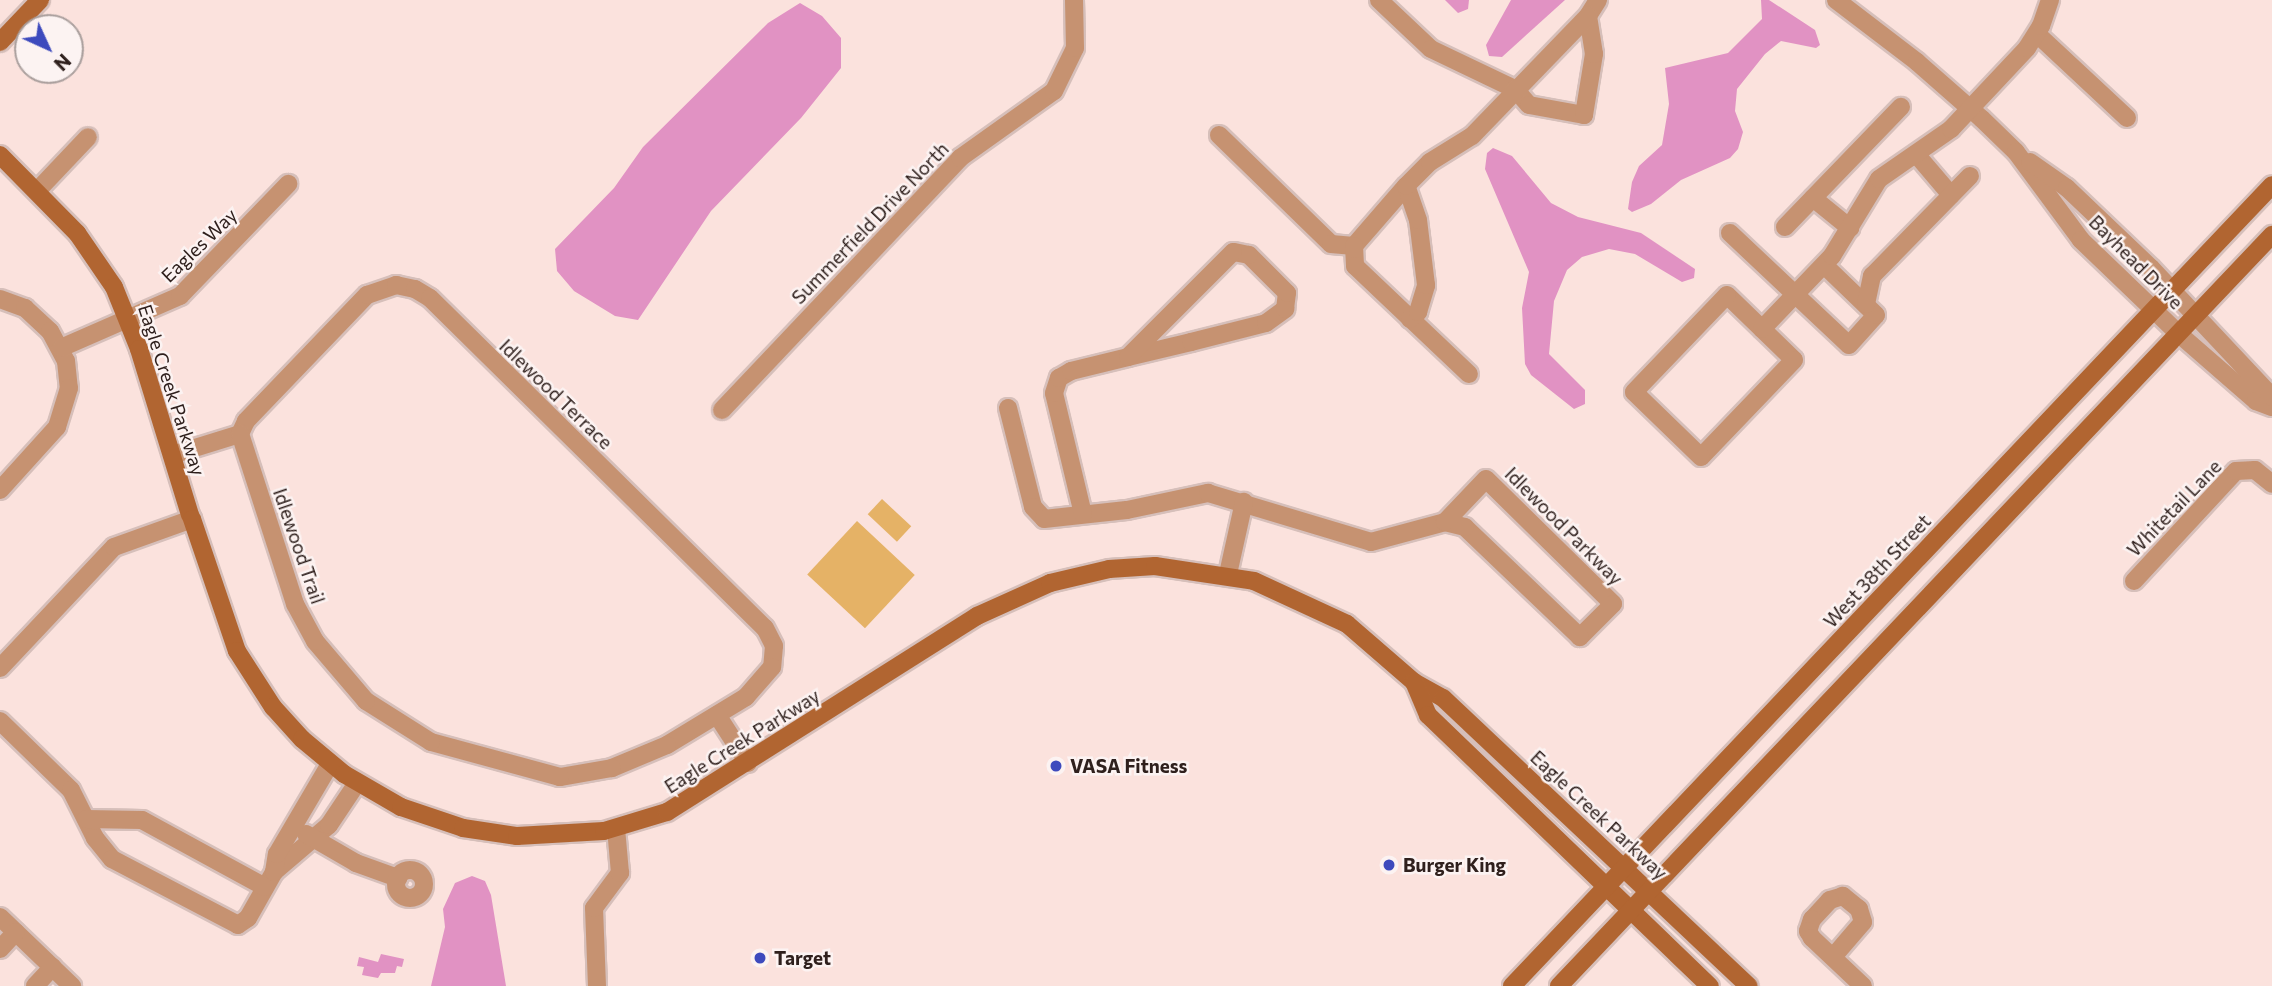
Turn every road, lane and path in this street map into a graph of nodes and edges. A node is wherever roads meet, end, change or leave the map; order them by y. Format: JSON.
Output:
{"nodes":[{"id":1,"x":40,"y":0,"type":"edge"},
{"id":2,"x":1074,"y":0,"type":"edge"},
{"id":3,"x":1379,"y":0,"type":"edge"},
{"id":4,"x":1598,"y":0,"type":"edge"},
{"id":5,"x":1836,"y":0,"type":"edge"},
{"id":6,"x":2050,"y":0,"type":"edge"},
{"id":7,"x":1588,"y":16,"type":"junction"},
{"id":8,"x":2036,"y":34,"type":"junction"},
{"id":9,"x":0,"y":42,"type":"edge"},
{"id":10,"x":1515,"y":89,"type":"junction"},
{"id":11,"x":1900,"y":107,"type":"dead end"},
{"id":12,"x":1971,"y":109,"type":"junction"},
{"id":13,"x":2127,"y":118,"type":"dead end"},
{"id":14,"x":1219,"y":135,"type":"dead end"},
{"id":15,"x":88,"y":137,"type":"dead end"},
{"id":16,"x":2016,"y":152,"type":"junction"},
{"id":17,"x":1916,"y":154,"type":"junction"},
{"id":18,"x":0,"y":155,"type":"edge"},
{"id":19,"x":1970,"y":176,"type":"dead end"},
{"id":20,"x":289,"y":184,"type":"dead end"},
{"id":21,"x":2272,"y":185,"type":"edge"},
{"id":22,"x":1406,"y":186,"type":"junction"},
{"id":23,"x":37,"y":191,"type":"junction"},
{"id":24,"x":1951,"y":195,"type":"junction"},
{"id":25,"x":1813,"y":198,"type":"junction"},
{"id":26,"x":1785,"y":227,"type":"dead end"},
{"id":27,"x":1850,"y":229,"type":"junction"},
{"id":28,"x":1730,"y":233,"type":"dead end"},
{"id":29,"x":2272,"y":235,"type":"edge"},
{"id":30,"x":1354,"y":246,"type":"junction"},
{"id":31,"x":1824,"y":265,"type":"junction"},
{"id":32,"x":2173,"y":289,"type":"junction"},
{"id":33,"x":1796,"y":294,"type":"junction"},
{"id":34,"x":0,"y":299,"type":"edge"},
{"id":35,"x":1866,"y":304,"type":"junction"},
{"id":36,"x":2154,"y":309,"type":"junction"},
{"id":37,"x":2197,"y":315,"type":"junction"},
{"id":38,"x":128,"y":319,"type":"junction"},
{"id":39,"x":1410,"y":319,"type":"junction"},
{"id":40,"x":1762,"y":329,"type":"junction"},
{"id":41,"x":2179,"y":334,"type":"junction"},
{"id":42,"x":61,"y":348,"type":"junction"},
{"id":43,"x":1128,"y":358,"type":"junction"},
{"id":44,"x":1468,"y":374,"type":"dead end"},
{"id":45,"x":2272,"y":397,"type":"edge"},
{"id":46,"x":2272,"y":407,"type":"edge"},
{"id":47,"x":1009,"y":408,"type":"dead end"},
{"id":48,"x":722,"y":410,"type":"dead end"},
{"id":49,"x":240,"y":434,"type":"junction"},
{"id":50,"x":172,"y":455,"type":"junction"},
{"id":51,"x":2272,"y":484,"type":"edge"},
{"id":52,"x":0,"y":490,"type":"edge"},
{"id":53,"x":1244,"y":502,"type":"junction"},
{"id":54,"x":1083,"y":514,"type":"junction"},
{"id":55,"x":191,"y":517,"type":"junction"},
{"id":56,"x":1445,"y":522,"type":"junction"},
{"id":57,"x":1227,"y":574,"type":"junction"},
{"id":58,"x":2134,"y":581,"type":"dead end"},
{"id":59,"x":0,"y":668,"type":"edge"},
{"id":60,"x":1414,"y":682,"type":"junction"},
{"id":61,"x":717,"y":715,"type":"junction"},
{"id":62,"x":0,"y":721,"type":"edge"},
{"id":63,"x":748,"y":763,"type":"junction"},
{"id":64,"x":330,"y":764,"type":"junction"},
{"id":65,"x":357,"y":783,"type":"junction"},
{"id":66,"x":86,"y":819,"type":"junction"},
{"id":67,"x":293,"y":828,"type":"junction"},
{"id":68,"x":616,"y":828,"type":"junction"},
{"id":69,"x":314,"y":839,"type":"junction"},
{"id":70,"x":1625,"y":867,"type":"junction"},
{"id":71,"x":398,"y":878,"type":"dead end"},
{"id":72,"x":270,"y":880,"type":"junction"},
{"id":73,"x":1608,"y":886,"type":"junction"},
{"id":74,"x":1649,"y":891,"type":"junction"},
{"id":75,"x":1631,"y":910,"type":"junction"},
{"id":76,"x":0,"y":917,"type":"edge"},
{"id":77,"x":16,"y":932,"type":"junction"},
{"id":78,"x":0,"y":949,"type":"edge"},
{"id":79,"x":1833,"y":957,"type":"dead end"},
{"id":80,"x":53,"y":967,"type":"junction"},
{"id":81,"x":35,"y":986,"type":"edge"},
{"id":82,"x":72,"y":986,"type":"edge"},
{"id":83,"x":597,"y":986,"type":"edge"},
{"id":84,"x":1512,"y":986,"type":"edge"},
{"id":85,"x":1559,"y":986,"type":"edge"},
{"id":86,"x":1710,"y":986,"type":"edge"},
{"id":87,"x":1749,"y":986,"type":"edge"},
{"id":88,"x":1863,"y":986,"type":"edge"}],
"edges":[{"from":1,"to":9,"type":"street"},
{"from":2,"to":48,"type":"street","name":"Summerfield Drive North"},
{"from":3,"to":10,"type":"street"},
{"from":4,"to":7,"type":"street"},
{"from":5,"to":12,"type":"street","name":"Bayhead Drive"},
{"from":6,"to":8,"type":"street"},
{"from":7,"to":10,"type":"street"},
{"from":7,"to":10,"type":"street"},
{"from":8,"to":12,"type":"street"},
{"from":8,"to":13,"type":"street"},
{"from":10,"to":22,"type":"street"},
{"from":11,"to":25,"type":"street"},
{"from":12,"to":16,"type":"street","name":"Bayhead Drive"},
{"from":12,"to":17,"type":"street"},
{"from":14,"to":30,"type":"street"},
{"from":15,"to":23,"type":"street"},
{"from":16,"to":32,"type":"street","name":"Bayhead Drive"},
{"from":16,"to":36,"type":"street","name":"Bayhead Drive"},
{"from":17,"to":24,"type":"street"},
{"from":17,"to":27,"type":"street"},
{"from":18,"to":23,"type":"street","name":"Eagle Creek Parkway"},
{"from":19,"to":24,"type":"street"},
{"from":20,"to":38,"type":"street","name":"Eagles Way"},
{"from":21,"to":32,"type":"street","name":"West 38th Street"},
{"from":22,"to":30,"type":"street"},
{"from":22,"to":39,"type":"street"},
{"from":23,"to":38,"type":"street","name":"Eagle Creek Parkway"},
{"from":24,"to":35,"type":"street"},
{"from":25,"to":26,"type":"street"},
{"from":25,"to":27,"type":"street"},
{"from":27,"to":31,"type":"street"},
{"from":28,"to":33,"type":"street"},
{"from":29,"to":37,"type":"street"},
{"from":30,"to":39,"type":"street"},
{"from":31,"to":33,"type":"street"},
{"from":31,"to":35,"type":"street"},
{"from":32,"to":36,"type":"street","name":"West 38th Street"},
{"from":32,"to":37,"type":"street","name":"Bayhead Drive"},
{"from":33,"to":35,"type":"street"},
{"from":33,"to":40,"type":"street"},
{"from":34,"to":42,"type":"street"},
{"from":36,"to":41,"type":"street","name":"Bayhead Drive"},
{"from":36,"to":70,"type":"street","name":"West 38th Street"},
{"from":37,"to":41,"type":"street"},
{"from":37,"to":45,"type":"street","name":"Bayhead Drive"},
{"from":38,"to":42,"type":"street","name":"Eagles Way"},
{"from":38,"to":50,"type":"street","name":"Eagle Creek Parkway"},
{"from":39,"to":44,"type":"street"},
{"from":40,"to":40,"type":"street"},
{"from":41,"to":46,"type":"street","name":"Bayhead Drive"},
{"from":41,"to":74,"type":"street"},
{"from":42,"to":52,"type":"street"},
{"from":43,"to":43,"type":"street"},
{"from":43,"to":54,"type":"street"},
{"from":47,"to":54,"type":"street"},
{"from":49,"to":50,"type":"street"},
{"from":49,"to":61,"type":"street","name":"Idlewood Trail"},
{"from":49,"to":61,"type":"street","name":"Idlewood Terrace"},
{"from":50,"to":55,"type":"street","name":"Eagle Creek Parkway"},
{"from":51,"to":58,"type":"street","name":"Whitetail Lane"},
{"from":53,"to":54,"type":"street"},
{"from":53,"to":56,"type":"street"},
{"from":53,"to":57,"type":"street"},
{"from":55,"to":59,"type":"street"},
{"from":55,"to":64,"type":"street","name":"Eagle Creek Parkway"},
{"from":56,"to":56,"type":"street","name":"Idlewood Parkway"},
{"from":57,"to":60,"type":"street","name":"Eagle Creek Parkway"},
{"from":57,"to":63,"type":"street","name":"Eagle Creek Parkway"},
{"from":60,"to":70,"type":"street","name":"Eagle Creek Parkway"},
{"from":60,"to":73,"type":"street","name":"Eagle Creek Parkway"},
{"from":61,"to":63,"type":"street"},
{"from":62,"to":66,"type":"street"},
{"from":63,"to":68,"type":"street","name":"Eagle Creek Parkway"},
{"from":64,"to":65,"type":"street","name":"Eagle Creek Parkway"},
{"from":64,"to":67,"type":"street"},
{"from":65,"to":68,"type":"street","name":"Eagle Creek Parkway"},
{"from":65,"to":69,"type":"street"},
{"from":66,"to":72,"type":"street"},
{"from":66,"to":72,"type":"street"},
{"from":67,"to":69,"type":"street"},
{"from":67,"to":72,"type":"street"},
{"from":68,"to":83,"type":"street"},
{"from":69,"to":71,"type":"street"},
{"from":69,"to":72,"type":"street"},
{"from":70,"to":73,"type":"street","name":"West 38th Street"},
{"from":70,"to":74,"type":"street","name":"Eagle Creek Parkway"},
{"from":73,"to":75,"type":"street","name":"Eagle Creek Parkway"},
{"from":73,"to":84,"type":"street","name":"West 38th Street"},
{"from":74,"to":75,"type":"street"},
{"from":74,"to":87,"type":"street","name":"Eagle Creek Parkway"},
{"from":75,"to":85,"type":"street"},
{"from":75,"to":86,"type":"street","name":"Eagle Creek Parkway"},
{"from":76,"to":77,"type":"street"},
{"from":77,"to":78,"type":"street"},
{"from":77,"to":80,"type":"street"},
{"from":79,"to":88,"type":"street"},
{"from":80,"to":81,"type":"street"},
{"from":80,"to":82,"type":"street"}]}
